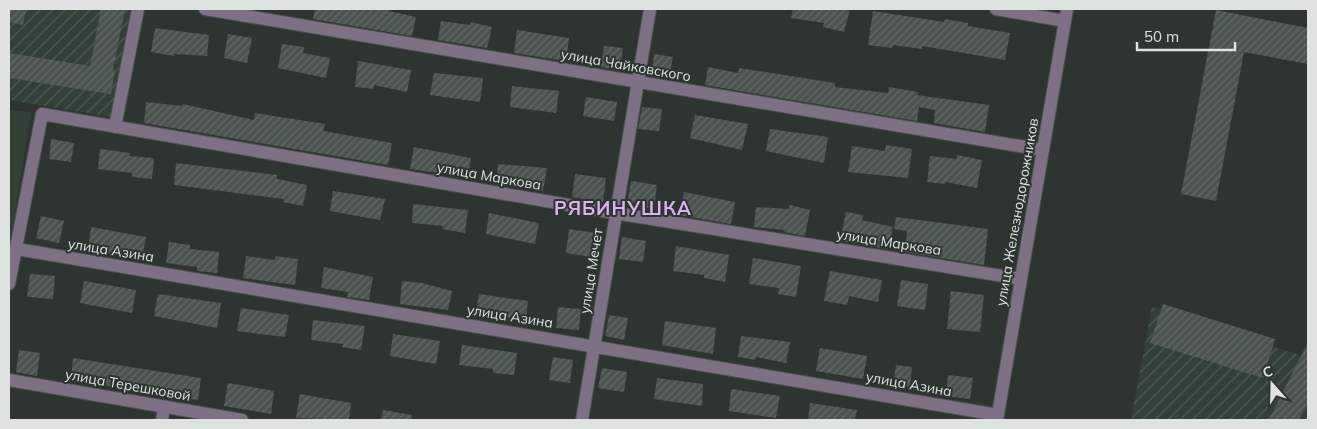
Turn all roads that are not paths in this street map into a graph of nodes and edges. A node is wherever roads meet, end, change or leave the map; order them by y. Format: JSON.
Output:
{"nodes":[{"id":1,"x":138,"y":9,"type":"edge"},
{"id":2,"x":205,"y":9,"type":"edge"},
{"id":3,"x":650,"y":9,"type":"edge"},
{"id":4,"x":996,"y":9,"type":"edge"},
{"id":5,"x":1066,"y":15,"type":"edge"},
{"id":6,"x":637,"y":83,"type":"junction"},
{"id":7,"x":116,"y":127,"type":"junction"},
{"id":8,"x":1043,"y":150,"type":"junction"},
{"id":9,"x":615,"y":213,"type":"junction"},
{"id":10,"x":17,"y":249,"type":"junction"},
{"id":11,"x":1021,"y":279,"type":"junction"},
{"id":12,"x":9,"y":284,"type":"edge"},
{"id":13,"x":594,"y":346,"type":"junction"},
{"id":14,"x":9,"y":380,"type":"edge"},
{"id":15,"x":164,"y":407,"type":"junction"},
{"id":16,"x":998,"y":418,"type":"edge"},
{"id":17,"x":162,"y":420,"type":"edge"},
{"id":18,"x":242,"y":420,"type":"edge"},
{"id":19,"x":582,"y":420,"type":"edge"}],
"edges":[{"from":1,"to":7,"type":"street"},
{"from":2,"to":6,"type":"street","name":"улица Чайковского"},
{"from":3,"to":6,"type":"street","name":"улица Мечет"},
{"from":4,"to":5,"type":"street"},
{"from":5,"to":8,"type":"street","name":"улица Железнодорожников"},
{"from":6,"to":8,"type":"street","name":"улица Чайковского"},
{"from":6,"to":9,"type":"street","name":"улица Мечет"},
{"from":7,"to":9,"type":"street","name":"улица Маркова"},
{"from":7,"to":10,"type":"street","name":"улица Маркова"},
{"from":8,"to":11,"type":"street","name":"улица Железнодорожников"},
{"from":9,"to":11,"type":"street","name":"улица Маркова"},
{"from":9,"to":13,"type":"street","name":"улица Мечет"},
{"from":10,"to":12,"type":"street"},
{"from":10,"to":13,"type":"street","name":"улица Азина"},
{"from":11,"to":16,"type":"street","name":"улица Железнодорожников"},
{"from":13,"to":16,"type":"street","name":"улица Азина"},
{"from":13,"to":19,"type":"street","name":"улица Мечет"},
{"from":14,"to":15,"type":"street","name":"улица Терешковой"},
{"from":15,"to":17,"type":"street"},
{"from":15,"to":18,"type":"street","name":"улица Терешковой"}]}
